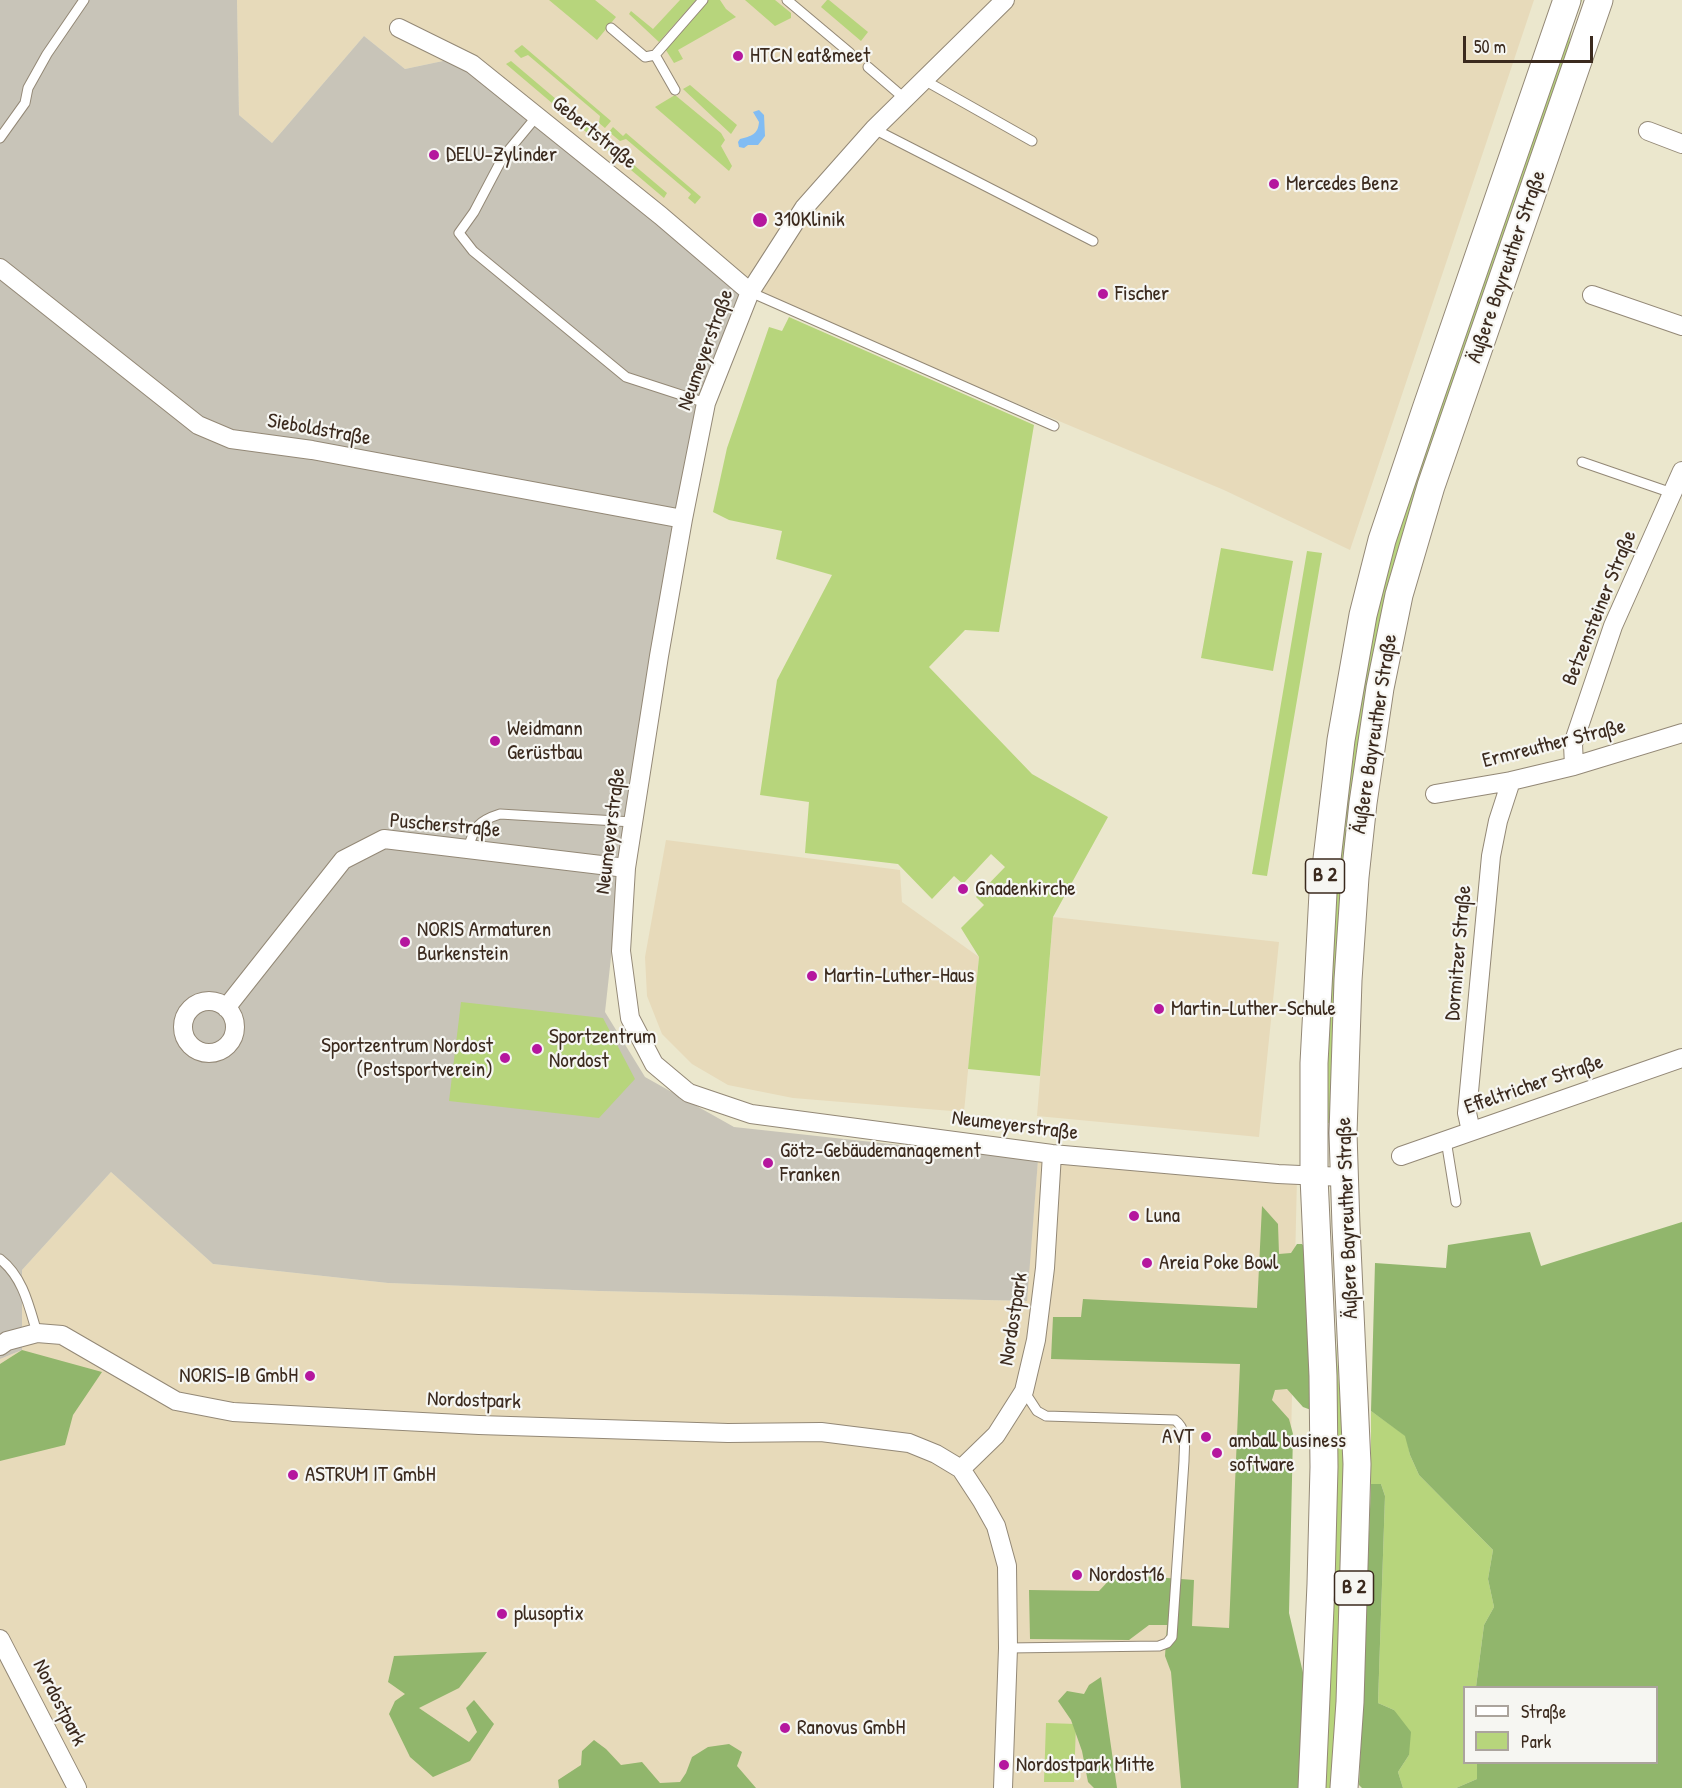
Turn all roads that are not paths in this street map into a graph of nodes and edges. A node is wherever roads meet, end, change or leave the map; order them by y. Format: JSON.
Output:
{"nodes":[{"id":1,"x":84,"y":0,"type":"edge"},
{"id":2,"x":703,"y":0,"type":"edge"},
{"id":3,"x":787,"y":0,"type":"edge"},
{"id":4,"x":1005,"y":0,"type":"edge"},
{"id":5,"x":1567,"y":0,"type":"edge"},
{"id":6,"x":1599,"y":0,"type":"edge"},
{"id":7,"x":399,"y":28,"type":"dead end"},
{"id":8,"x":611,"y":28,"type":"dead end"},
{"id":9,"x":850,"y":53,"type":"dead end"},
{"id":10,"x":654,"y":55,"type":"junction"},
{"id":11,"x":867,"y":67,"type":"dead end"},
{"id":12,"x":924,"y":80,"type":"junction"},
{"id":13,"x":675,"y":90,"type":"dead end"},
{"id":14,"x":904,"y":99,"type":"junction"},
{"id":15,"x":537,"y":116,"type":"junction"},
{"id":16,"x":874,"y":129,"type":"junction"},
{"id":17,"x":1648,"y":131,"type":"dead end"},
{"id":18,"x":0,"y":138,"type":"edge"},
{"id":19,"x":1032,"y":141,"type":"dead end"},
{"id":20,"x":1682,"y":144,"type":"edge"},
{"id":21,"x":1093,"y":242,"type":"dead end"},
{"id":22,"x":0,"y":268,"type":"edge"},
{"id":23,"x":750,"y":292,"type":"junction"},
{"id":24,"x":1592,"y":295,"type":"dead end"},
{"id":25,"x":1682,"y":326,"type":"edge"},
{"id":26,"x":706,"y":404,"type":"junction"},
{"id":27,"x":1054,"y":426,"type":"dead end"},
{"id":28,"x":1582,"y":462,"type":"dead end"},
{"id":29,"x":1682,"y":471,"type":"edge"},
{"id":30,"x":1672,"y":493,"type":"junction"},
{"id":31,"x":683,"y":519,"type":"junction"},
{"id":32,"x":1682,"y":733,"type":"edge"},
{"id":33,"x":1574,"y":766,"type":"junction"},
{"id":34,"x":1511,"y":781,"type":"junction"},
{"id":35,"x":1435,"y":794,"type":"dead end"},
{"id":36,"x":633,"y":822,"type":"junction"},
{"id":37,"x":468,"y":849,"type":"junction"},
{"id":38,"x":626,"y":868,"type":"junction"},
{"id":39,"x":226,"y":1008,"type":"dead end"},
{"id":40,"x":1682,"y":1058,"type":"edge"},
{"id":41,"x":1471,"y":1131,"type":"junction"},
{"id":42,"x":1446,"y":1140,"type":"junction"},
{"id":43,"x":1052,"y":1154,"type":"junction"},
{"id":44,"x":1401,"y":1156,"type":"dead end"},
{"id":45,"x":1314,"y":1177,"type":"junction"},
{"id":46,"x":1344,"y":1177,"type":"junction"},
{"id":47,"x":1456,"y":1202,"type":"dead end"},
{"id":48,"x":0,"y":1259,"type":"edge"},
{"id":49,"x":37,"y":1333,"type":"junction"},
{"id":50,"x":0,"y":1346,"type":"edge"},
{"id":51,"x":1024,"y":1391,"type":"junction"},
{"id":52,"x":960,"y":1469,"type":"junction"},
{"id":53,"x":0,"y":1639,"type":"edge"},
{"id":54,"x":1008,"y":1648,"type":"junction"},
{"id":55,"x":77,"y":1788,"type":"edge"},
{"id":56,"x":1003,"y":1788,"type":"edge"},
{"id":57,"x":1312,"y":1788,"type":"edge"},
{"id":58,"x":1344,"y":1788,"type":"edge"}],
"edges":[{"from":1,"to":18,"type":"lane"},
{"from":2,"to":10,"type":"lane"},
{"from":3,"to":9,"type":"lane"},
{"from":4,"to":12,"type":"street","name":"Neumeyerstraße"},
{"from":5,"to":45,"type":"main road","name":"Äußere Bayreuther Straße","number":"B 2"},
{"from":6,"to":46,"type":"main road","name":"Äußere Bayreuther Straße","number":"B 2"},
{"from":7,"to":15,"type":"street","name":"Gebertstraße"},
{"from":8,"to":10,"type":"lane"},
{"from":10,"to":13,"type":"lane"},
{"from":11,"to":14,"type":"lane"},
{"from":12,"to":14,"type":"street","name":"Neumeyerstraße"},
{"from":12,"to":19,"type":"lane"},
{"from":14,"to":16,"type":"street","name":"Neumeyerstraße"},
{"from":15,"to":23,"type":"street","name":"Gebertstraße"},
{"from":15,"to":26,"type":"lane"},
{"from":16,"to":21,"type":"lane"},
{"from":16,"to":23,"type":"street","name":"Neumeyerstraße"},
{"from":17,"to":20,"type":"street"},
{"from":22,"to":31,"type":"street","name":"Sieboldstraße"},
{"from":23,"to":26,"type":"street","name":"Neumeyerstraße"},
{"from":23,"to":27,"type":"lane"},
{"from":24,"to":25,"type":"street"},
{"from":26,"to":31,"type":"street","name":"Neumeyerstraße"},
{"from":28,"to":30,"type":"lane"},
{"from":29,"to":30,"type":"street","name":"Betzensteiner Straße"},
{"from":30,"to":33,"type":"street","name":"Betzensteiner Straße"},
{"from":31,"to":36,"type":"street","name":"Neumeyerstraße"},
{"from":32,"to":33,"type":"street","name":"Ermreuther Straße"},
{"from":33,"to":34,"type":"street","name":"Ermreuther Straße"},
{"from":34,"to":35,"type":"street","name":"Ermreuther Straße"},
{"from":34,"to":41,"type":"street","name":"Dormitzer Straße"},
{"from":36,"to":37,"type":"lane"},
{"from":36,"to":38,"type":"street","name":"Neumeyerstraße"},
{"from":37,"to":38,"type":"street","name":"Puscherstraße"},
{"from":37,"to":39,"type":"street","name":"Puscherstraße"},
{"from":38,"to":43,"type":"street","name":"Neumeyerstraße"},
{"from":40,"to":41,"type":"street","name":"Effeltricher Straße"},
{"from":41,"to":42,"type":"street","name":"Effeltricher Straße"},
{"from":42,"to":44,"type":"street","name":"Effeltricher Straße"},
{"from":42,"to":47,"type":"lane"},
{"from":43,"to":45,"type":"street","name":"Neumeyerstraße"},
{"from":43,"to":51,"type":"street","name":"Nordostpark"},
{"from":45,"to":46,"type":"street","name":"Neumeyerstraße"},
{"from":45,"to":57,"type":"main road","name":"Äußere Bayreuther Straße","number":"B 2"},
{"from":46,"to":58,"type":"main road","name":"Äußere Bayreuther Straße","number":"B 2"},
{"from":48,"to":49,"type":"lane"},
{"from":49,"to":50,"type":"street","name":"Nordostpark"},
{"from":49,"to":52,"type":"street","name":"Nordostpark"},
{"from":51,"to":52,"type":"street","name":"Nordostpark"},
{"from":51,"to":54,"type":"lane"},
{"from":52,"to":54,"type":"street","name":"Nordostpark"},
{"from":53,"to":55,"type":"street","name":"Nordostpark"},
{"from":54,"to":56,"type":"street","name":"Nordostpark"}]}
